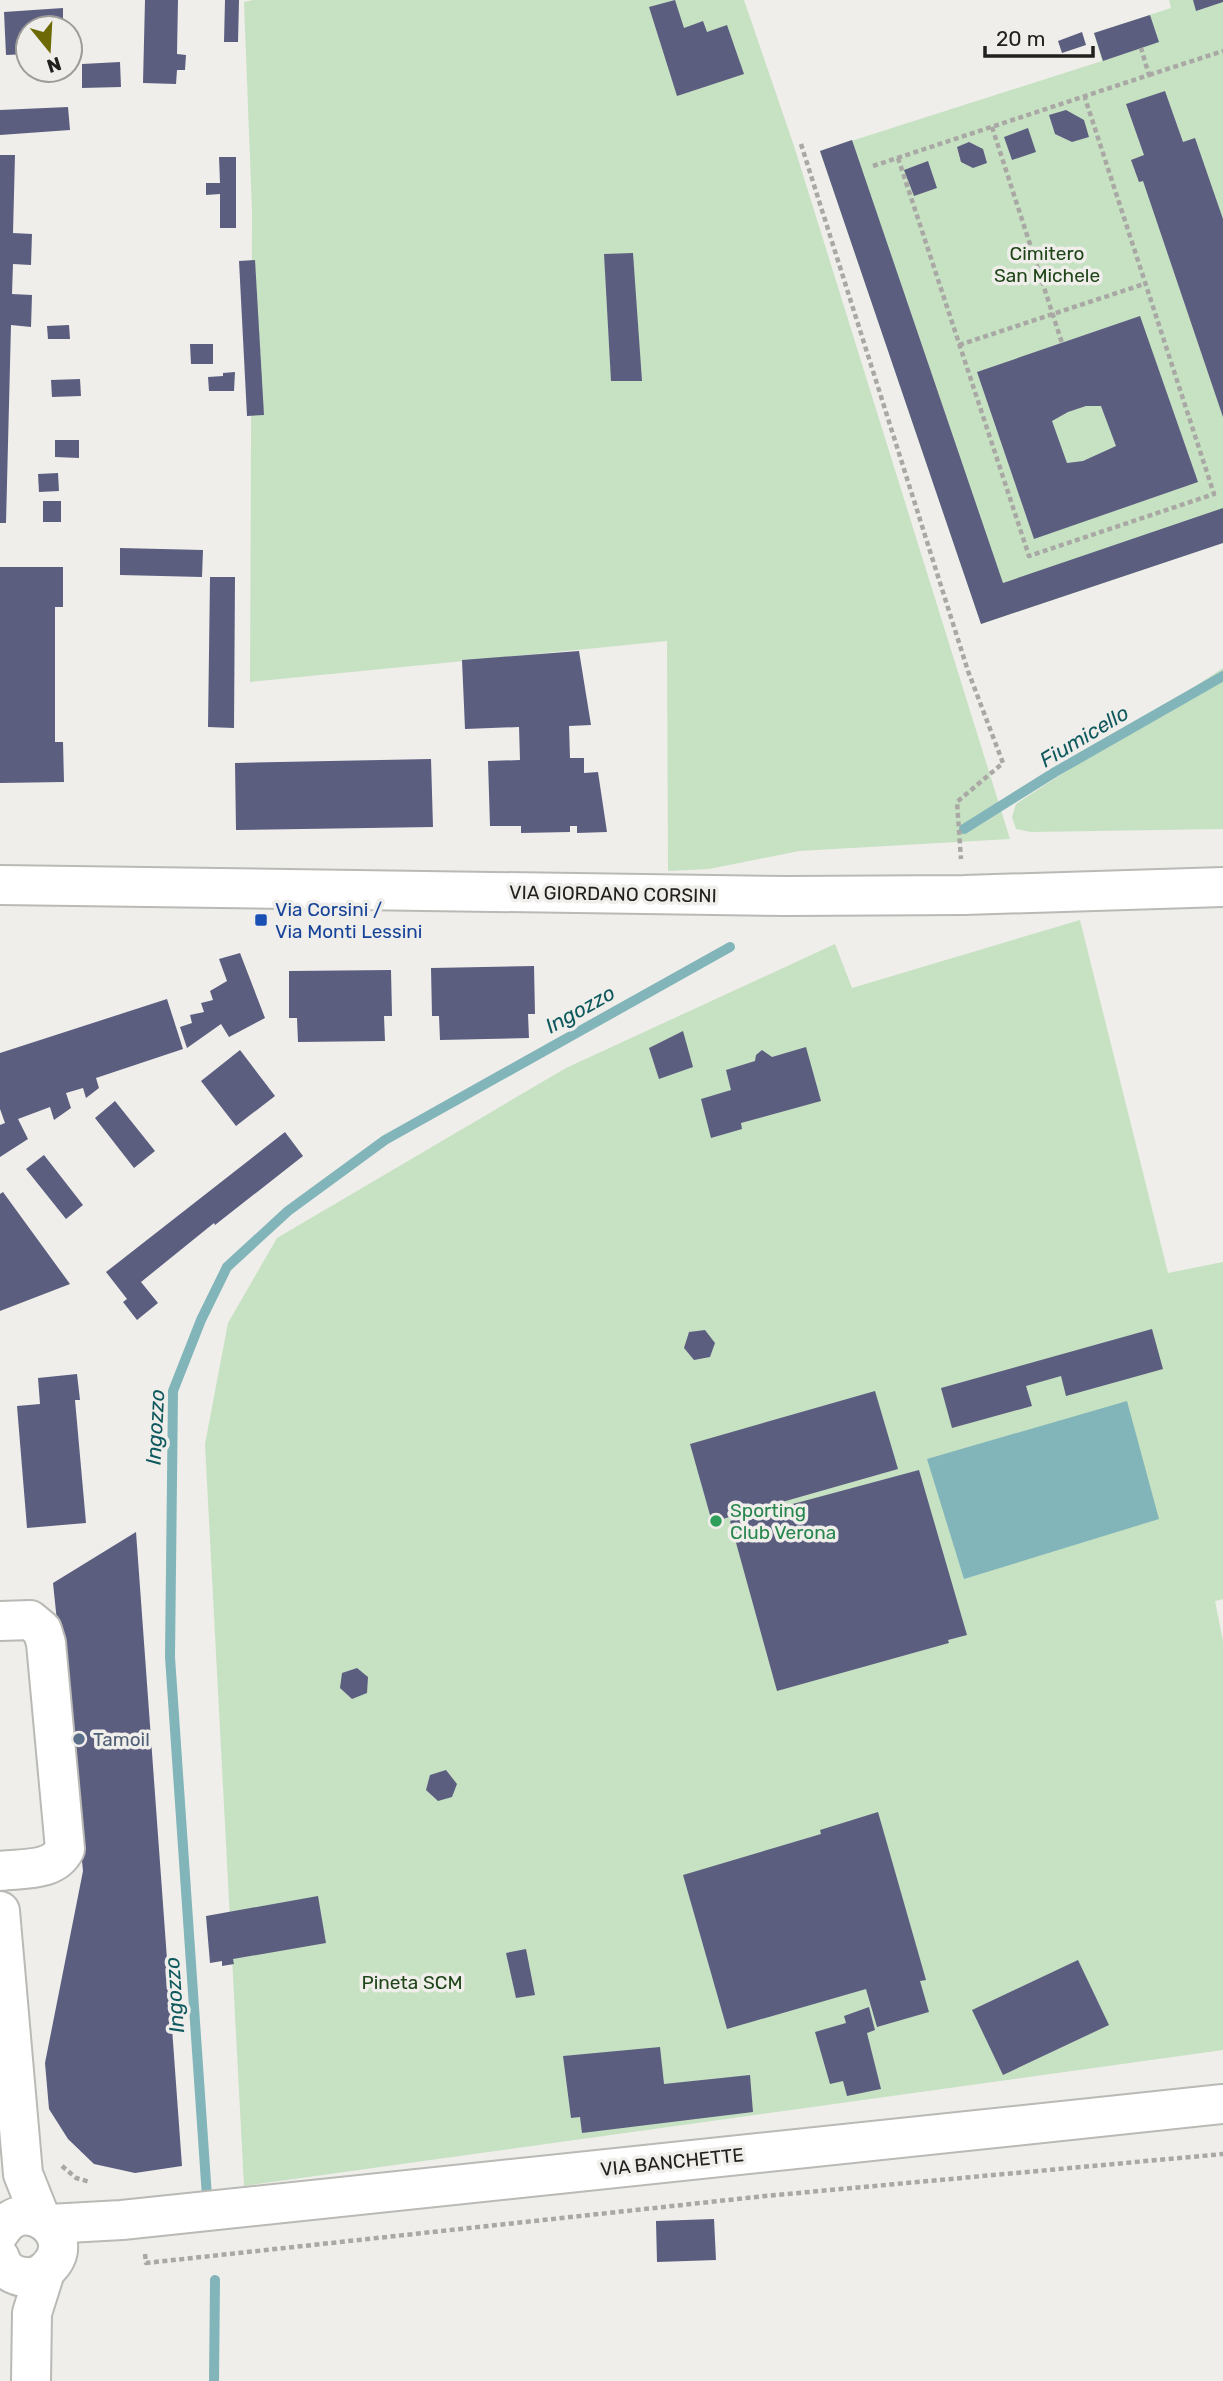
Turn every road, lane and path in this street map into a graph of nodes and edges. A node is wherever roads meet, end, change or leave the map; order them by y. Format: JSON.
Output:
{"nodes":[{"id":1,"x":1140,"y":48,"type":"dead end"},
{"id":2,"x":1223,"y":51,"type":"edge"},
{"id":3,"x":1149,"y":75,"type":"junction"},
{"id":4,"x":1085,"y":98,"type":"junction"},
{"id":5,"x":992,"y":127,"type":"junction"},
{"id":6,"x":801,"y":145,"type":"dead end"},
{"id":7,"x":898,"y":158,"type":"junction"},
{"id":8,"x":873,"y":166,"type":"dead end"},
{"id":9,"x":1144,"y":284,"type":"junction"},
{"id":10,"x":1053,"y":315,"type":"junction"},
{"id":11,"x":1062,"y":342,"type":"dead end"},
{"id":12,"x":959,"y":345,"type":"junction"},
{"id":13,"x":1,"y":886,"type":"edge"},
{"id":14,"x":1223,"y":887,"type":"edge"},
{"id":15,"x":964,"y":895,"type":"junction"},
{"id":16,"x":0,"y":1621,"type":"edge"},
{"id":17,"x":0,"y":1871,"type":"edge"},
{"id":18,"x":0,"y":1911,"type":"edge"},
{"id":19,"x":1223,"y":2104,"type":"edge"},
{"id":20,"x":22,"y":2248,"type":"edge"},
{"id":21,"x":31,"y":2381,"type":"edge"}],
"edges":[{"from":1,"to":3,"type":"path"},
{"from":2,"to":3,"type":"path"},
{"from":3,"to":4,"type":"path"},
{"from":4,"to":5,"type":"path"},
{"from":4,"to":9,"type":"path"},
{"from":5,"to":7,"type":"path"},
{"from":5,"to":10,"type":"path"},
{"from":6,"to":15,"type":"path"},
{"from":7,"to":8,"type":"path"},
{"from":7,"to":12,"type":"path"},
{"from":9,"to":10,"type":"path"},
{"from":9,"to":12,"type":"path"},
{"from":10,"to":11,"type":"path"},
{"from":10,"to":12,"type":"path"},
{"from":13,"to":15,"type":"street","name":"VIA GIORDANO CORSINI"},
{"from":14,"to":15,"type":"street","name":"VIA GIORDANO CORSINI"},
{"from":16,"to":17,"type":"street"},
{"from":18,"to":20,"type":"street"},
{"from":19,"to":20,"type":"street","name":"VIA BANCHETTE"},
{"from":20,"to":21,"type":"street"}]}
